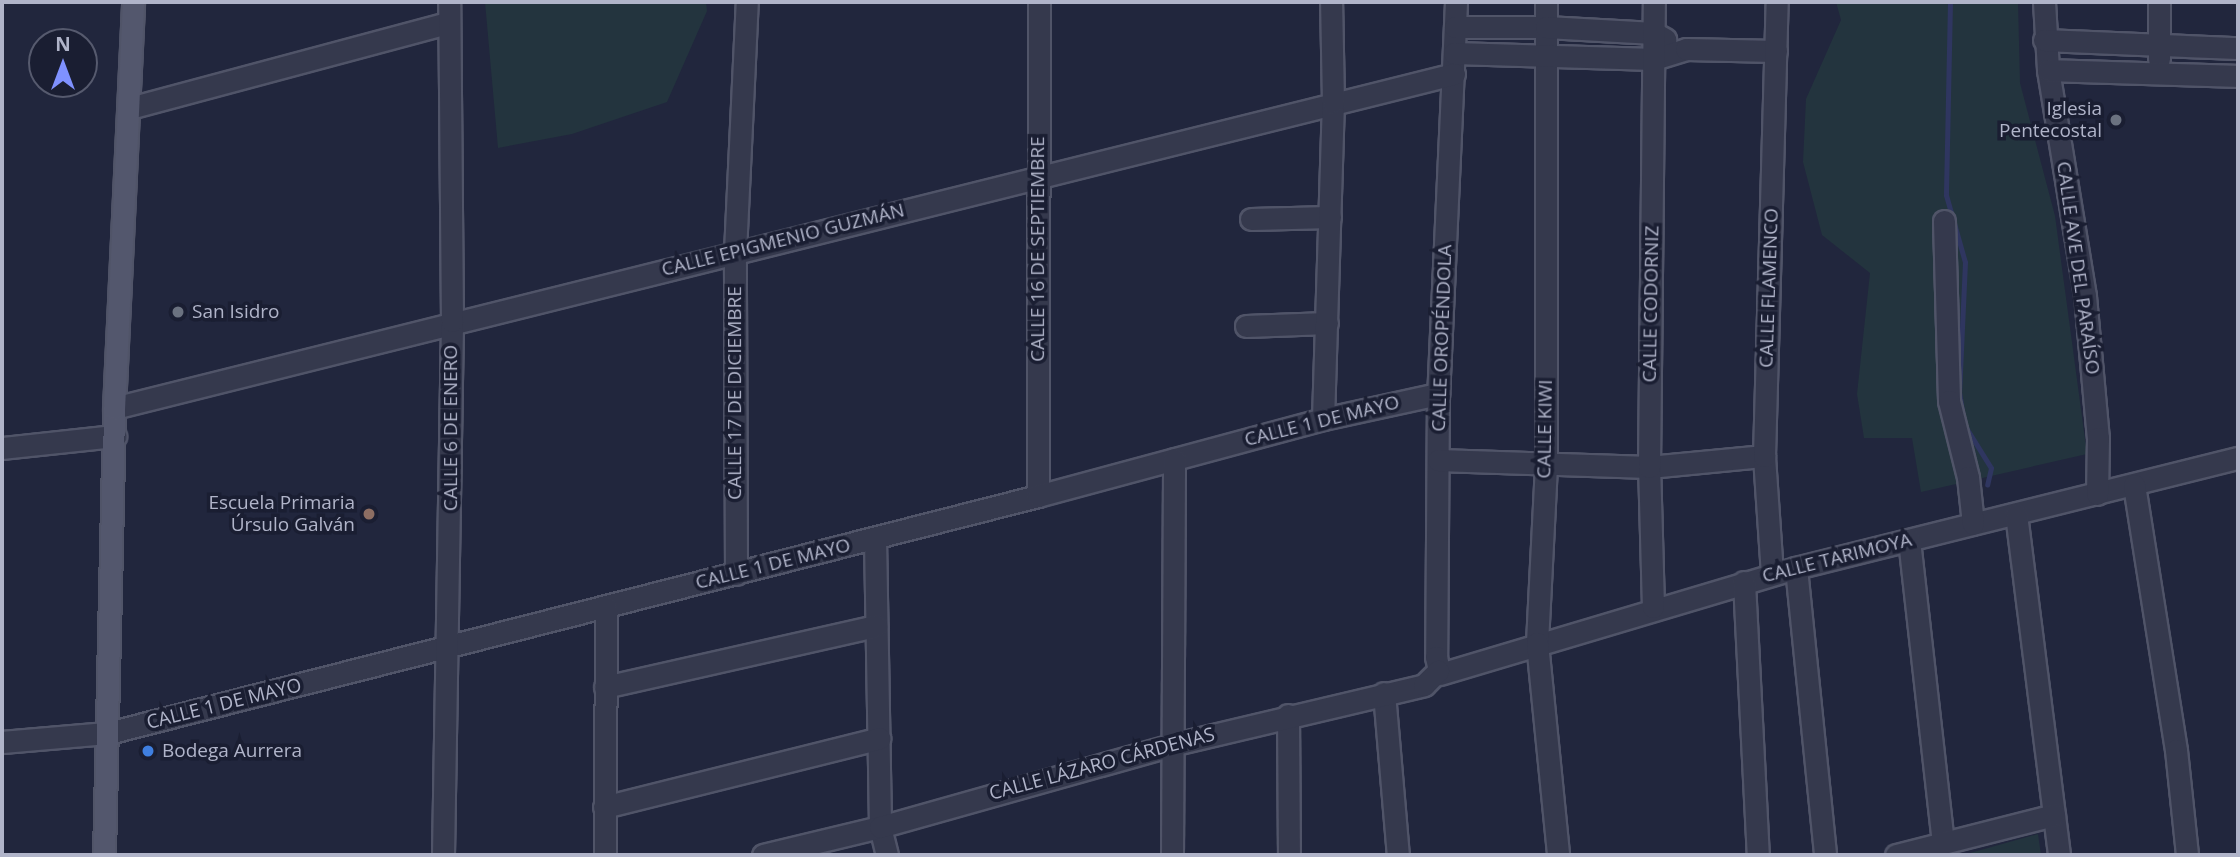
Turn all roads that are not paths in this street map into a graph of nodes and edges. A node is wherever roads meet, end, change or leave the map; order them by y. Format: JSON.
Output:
{"nodes":[{"id":1,"x":133,"y":2,"type":"edge"},
{"id":2,"x":449,"y":2,"type":"edge"},
{"id":3,"x":747,"y":2,"type":"edge"},
{"id":4,"x":1039,"y":2,"type":"edge"},
{"id":5,"x":1331,"y":2,"type":"edge"},
{"id":6,"x":1456,"y":2,"type":"edge"},
{"id":7,"x":1546,"y":2,"type":"edge"},
{"id":8,"x":1654,"y":2,"type":"edge"},
{"id":9,"x":1777,"y":2,"type":"edge"},
{"id":10,"x":2044,"y":2,"type":"edge"},
{"id":11,"x":2159,"y":2,"type":"edge"},
{"id":12,"x":448,"y":23,"type":"junction"},
{"id":13,"x":1455,"y":27,"type":"junction"},
{"id":14,"x":1546,"y":27,"type":"junction"},
{"id":15,"x":1654,"y":33,"type":"junction"},
{"id":16,"x":2044,"y":40,"type":"junction"},
{"id":17,"x":2159,"y":45,"type":"junction"},
{"id":18,"x":2238,"y":48,"type":"edge"},
{"id":19,"x":1686,"y":49,"type":"junction"},
{"id":20,"x":1776,"y":51,"type":"junction"},
{"id":21,"x":1546,"y":57,"type":"junction"},
{"id":22,"x":1654,"y":59,"type":"junction"},
{"id":23,"x":1454,"y":64,"type":"junction"},
{"id":24,"x":2048,"y":70,"type":"junction"},
{"id":25,"x":2158,"y":75,"type":"junction"},
{"id":26,"x":2238,"y":76,"type":"edge"},
{"id":27,"x":1333,"y":102,"type":"junction"},
{"id":28,"x":130,"y":108,"type":"junction"},
{"id":29,"x":1038,"y":176,"type":"junction"},
{"id":30,"x":1330,"y":217,"type":"junction"},
{"id":31,"x":1251,"y":219,"type":"dead end"},
{"id":32,"x":1944,"y":221,"type":"dead end"},
{"id":33,"x":734,"y":252,"type":"junction"},
{"id":34,"x":452,"y":321,"type":"junction"},
{"id":35,"x":1327,"y":323,"type":"junction"},
{"id":36,"x":1247,"y":327,"type":"dead end"},
{"id":37,"x":1438,"y":394,"type":"junction"},
{"id":38,"x":114,"y":408,"type":"junction"},
{"id":39,"x":1323,"y":419,"type":"junction"},
{"id":40,"x":115,"y":436,"type":"junction"},
{"id":41,"x":2,"y":448,"type":"edge"},
{"id":42,"x":1764,"y":456,"type":"junction"},
{"id":43,"x":2238,"y":458,"type":"edge"},
{"id":44,"x":1174,"y":459,"type":"junction"},
{"id":45,"x":1438,"y":460,"type":"junction"},
{"id":46,"x":1546,"y":465,"type":"junction"},
{"id":47,"x":1649,"y":467,"type":"junction"},
{"id":48,"x":2134,"y":485,"type":"junction"},
{"id":49,"x":2096,"y":494,"type":"junction"},
{"id":50,"x":1038,"y":496,"type":"junction"},
{"id":51,"x":2016,"y":514,"type":"junction"},
{"id":52,"x":1973,"y":524,"type":"junction"},
{"id":53,"x":874,"y":538,"type":"junction"},
{"id":54,"x":1909,"y":540,"type":"junction"},
{"id":55,"x":1796,"y":568,"type":"junction"},
{"id":56,"x":736,"y":574,"type":"junction"},
{"id":57,"x":1772,"y":574,"type":"junction"},
{"id":58,"x":1744,"y":582,"type":"junction"},
{"id":59,"x":606,"y":607,"type":"junction"},
{"id":60,"x":1653,"y":607,"type":"junction"},
{"id":61,"x":876,"y":626,"type":"junction"},
{"id":62,"x":1537,"y":643,"type":"junction"},
{"id":63,"x":450,"y":647,"type":"junction"},
{"id":64,"x":1439,"y":672,"type":"junction"},
{"id":65,"x":605,"y":687,"type":"junction"},
{"id":66,"x":1384,"y":693,"type":"junction"},
{"id":67,"x":1288,"y":715,"type":"junction"},
{"id":68,"x":108,"y":733,"type":"junction"},
{"id":69,"x":880,"y":738,"type":"junction"},
{"id":70,"x":2,"y":742,"type":"edge"},
{"id":71,"x":1171,"y":745,"type":"junction"},
{"id":72,"x":604,"y":807,"type":"junction"},
{"id":73,"x":924,"y":812,"type":"junction"},
{"id":74,"x":2054,"y":815,"type":"junction"},
{"id":75,"x":880,"y":827,"type":"junction"},
{"id":76,"x":1943,"y":842,"type":"junction"},
{"id":77,"x":104,"y":855,"type":"edge"},
{"id":78,"x":443,"y":855,"type":"edge"},
{"id":79,"x":605,"y":855,"type":"edge"},
{"id":80,"x":763,"y":855,"type":"edge"},
{"id":81,"x":889,"y":855,"type":"edge"},
{"id":82,"x":1172,"y":855,"type":"edge"},
{"id":83,"x":1289,"y":855,"type":"edge"},
{"id":84,"x":1398,"y":855,"type":"edge"},
{"id":85,"x":1558,"y":855,"type":"edge"},
{"id":86,"x":1758,"y":855,"type":"edge"},
{"id":87,"x":1825,"y":855,"type":"edge"},
{"id":88,"x":1896,"y":855,"type":"edge"},
{"id":89,"x":2059,"y":855,"type":"edge"},
{"id":90,"x":2188,"y":855,"type":"edge"}],
"edges":[{"from":1,"to":28,"type":"main road"},
{"from":2,"to":12,"type":"street","name":"CALLE 6 DE ENERO"},
{"from":3,"to":33,"type":"street","name":"CALLE 17 DE DICIEMBRE"},
{"from":4,"to":29,"type":"street","name":"CALLE 16 DE SEPTIEMBRE"},
{"from":5,"to":27,"type":"street"},
{"from":6,"to":13,"type":"street","name":"CALLE OROPÉNDOLA"},
{"from":7,"to":14,"type":"street","name":"CALLE KIWI"},
{"from":8,"to":15,"type":"street","name":"CALLE CODORNIZ"},
{"from":9,"to":20,"type":"street","name":"CALLE FLAMENCO"},
{"from":10,"to":16,"type":"street","name":"CALLE AVE DEL PARAÍSO"},
{"from":11,"to":17,"type":"street"},
{"from":12,"to":28,"type":"street"},
{"from":12,"to":34,"type":"street","name":"CALLE 6 DE ENERO"},
{"from":13,"to":14,"type":"street"},
{"from":13,"to":23,"type":"street","name":"CALLE OROPÉNDOLA"},
{"from":14,"to":15,"type":"street"},
{"from":14,"to":21,"type":"street","name":"CALLE KIWI"},
{"from":15,"to":19,"type":"street"},
{"from":15,"to":22,"type":"street","name":"CALLE CODORNIZ"},
{"from":16,"to":17,"type":"street"},
{"from":16,"to":24,"type":"street","name":"CALLE AVE DEL PARAÍSO"},
{"from":17,"to":18,"type":"street"},
{"from":17,"to":25,"type":"street"},
{"from":19,"to":20,"type":"street"},
{"from":19,"to":22,"type":"street","name":"CALLE EPIGMENIO GUZMÁN"},
{"from":20,"to":42,"type":"street","name":"CALLE FLAMENCO"},
{"from":21,"to":22,"type":"street","name":"CALLE EPIGMENIO GUZMÁN"},
{"from":21,"to":23,"type":"street","name":"CALLE EPIGMENIO GUZMÁN"},
{"from":21,"to":46,"type":"street","name":"CALLE KIWI"},
{"from":22,"to":47,"type":"street","name":"CALLE CODORNIZ"},
{"from":23,"to":27,"type":"street","name":"CALLE EPIGMENIO GUZMÁN"},
{"from":23,"to":37,"type":"street","name":"CALLE OROPÉNDOLA"},
{"from":24,"to":25,"type":"street"},
{"from":24,"to":49,"type":"street","name":"CALLE AVE DEL PARAÍSO"},
{"from":25,"to":26,"type":"street"},
{"from":27,"to":29,"type":"street","name":"CALLE EPIGMENIO GUZMÁN"},
{"from":27,"to":30,"type":"street"},
{"from":28,"to":38,"type":"main road"},
{"from":29,"to":33,"type":"street","name":"CALLE EPIGMENIO GUZMÁN"},
{"from":29,"to":50,"type":"street","name":"CALLE 16 DE SEPTIEMBRE"},
{"from":30,"to":31,"type":"street"},
{"from":30,"to":35,"type":"street"},
{"from":32,"to":52,"type":"street"},
{"from":33,"to":34,"type":"street","name":"CALLE EPIGMENIO GUZMÁN"},
{"from":33,"to":56,"type":"street","name":"CALLE 17 DE DICIEMBRE"},
{"from":34,"to":38,"type":"street","name":"CALLE EPIGMENIO GUZMÁN"},
{"from":34,"to":63,"type":"street","name":"CALLE 6 DE ENERO"},
{"from":35,"to":36,"type":"street"},
{"from":35,"to":39,"type":"street"},
{"from":37,"to":39,"type":"street","name":"CALLE 1 DE MAYO"},
{"from":37,"to":45,"type":"street","name":"CALLE OROPÉNDOLA"},
{"from":38,"to":40,"type":"main road"},
{"from":39,"to":44,"type":"street","name":"CALLE 1 DE MAYO"},
{"from":40,"to":41,"type":"street"},
{"from":40,"to":68,"type":"main road"},
{"from":42,"to":47,"type":"street"},
{"from":42,"to":57,"type":"street","name":"CALLE FLAMENCO"},
{"from":43,"to":48,"type":"street","name":"CALLE TARIMOYA"},
{"from":44,"to":50,"type":"street","name":"CALLE 1 DE MAYO"},
{"from":44,"to":71,"type":"street"},
{"from":45,"to":46,"type":"street"},
{"from":45,"to":64,"type":"street","name":"CALLE OROPÉNDOLA"},
{"from":46,"to":47,"type":"street"},
{"from":46,"to":62,"type":"street","name":"CALLE KIWI"},
{"from":47,"to":60,"type":"street","name":"CALLE CODORNIZ"},
{"from":48,"to":49,"type":"street","name":"CALLE TARIMOYA"},
{"from":48,"to":90,"type":"street"},
{"from":49,"to":51,"type":"street","name":"CALLE TARIMOYA"},
{"from":50,"to":53,"type":"street","name":"CALLE 1 DE MAYO"},
{"from":51,"to":52,"type":"street","name":"CALLE TARIMOYA"},
{"from":51,"to":74,"type":"street"},
{"from":52,"to":54,"type":"street","name":"CALLE TARIMOYA"},
{"from":53,"to":56,"type":"street","name":"CALLE 1 DE MAYO"},
{"from":53,"to":61,"type":"street"},
{"from":54,"to":55,"type":"street","name":"CALLE TARIMOYA"},
{"from":54,"to":76,"type":"street"},
{"from":55,"to":57,"type":"street","name":"CALLE TARIMOYA"},
{"from":55,"to":87,"type":"street"},
{"from":56,"to":59,"type":"street","name":"CALLE 1 DE MAYO"},
{"from":57,"to":58,"type":"street","name":"CALLE TARIMOYA"},
{"from":58,"to":60,"type":"street","name":"CALLE TARIMOYA"},
{"from":58,"to":86,"type":"street"},
{"from":59,"to":63,"type":"street","name":"CALLE 1 DE MAYO"},
{"from":59,"to":65,"type":"street"},
{"from":60,"to":62,"type":"street","name":"CALLE TARIMOYA"},
{"from":61,"to":65,"type":"street"},
{"from":61,"to":69,"type":"street"},
{"from":62,"to":64,"type":"street","name":"CALLE TARIMOYA"},
{"from":62,"to":85,"type":"street","name":"CALLE KIWI"},
{"from":63,"to":68,"type":"street","name":"CALLE 1 DE MAYO"},
{"from":63,"to":78,"type":"street","name":"CALLE 6 DE ENERO"},
{"from":64,"to":66,"type":"street","name":"CALLE LÁZARO CÁRDENAS"},
{"from":65,"to":72,"type":"street"},
{"from":66,"to":67,"type":"street","name":"CALLE LÁZARO CÁRDENAS"},
{"from":66,"to":84,"type":"street"},
{"from":67,"to":71,"type":"street","name":"CALLE LÁZARO CÁRDENAS"},
{"from":67,"to":83,"type":"street"},
{"from":68,"to":70,"type":"street","name":"CALLE 1 DE MAYO"},
{"from":68,"to":77,"type":"main road"},
{"from":69,"to":72,"type":"street"},
{"from":69,"to":75,"type":"street"},
{"from":71,"to":73,"type":"street","name":"CALLE LÁZARO CÁRDENAS"},
{"from":71,"to":82,"type":"street"},
{"from":72,"to":79,"type":"street"},
{"from":73,"to":75,"type":"street","name":"CALLE LÁZARO CÁRDENAS"},
{"from":73,"to":81,"type":"street"},
{"from":74,"to":76,"type":"street"},
{"from":74,"to":89,"type":"street"},
{"from":75,"to":80,"type":"street","name":"CALLE LÁZARO CÁRDENAS"},
{"from":75,"to":81,"type":"street"},
{"from":76,"to":88,"type":"street"}]}
